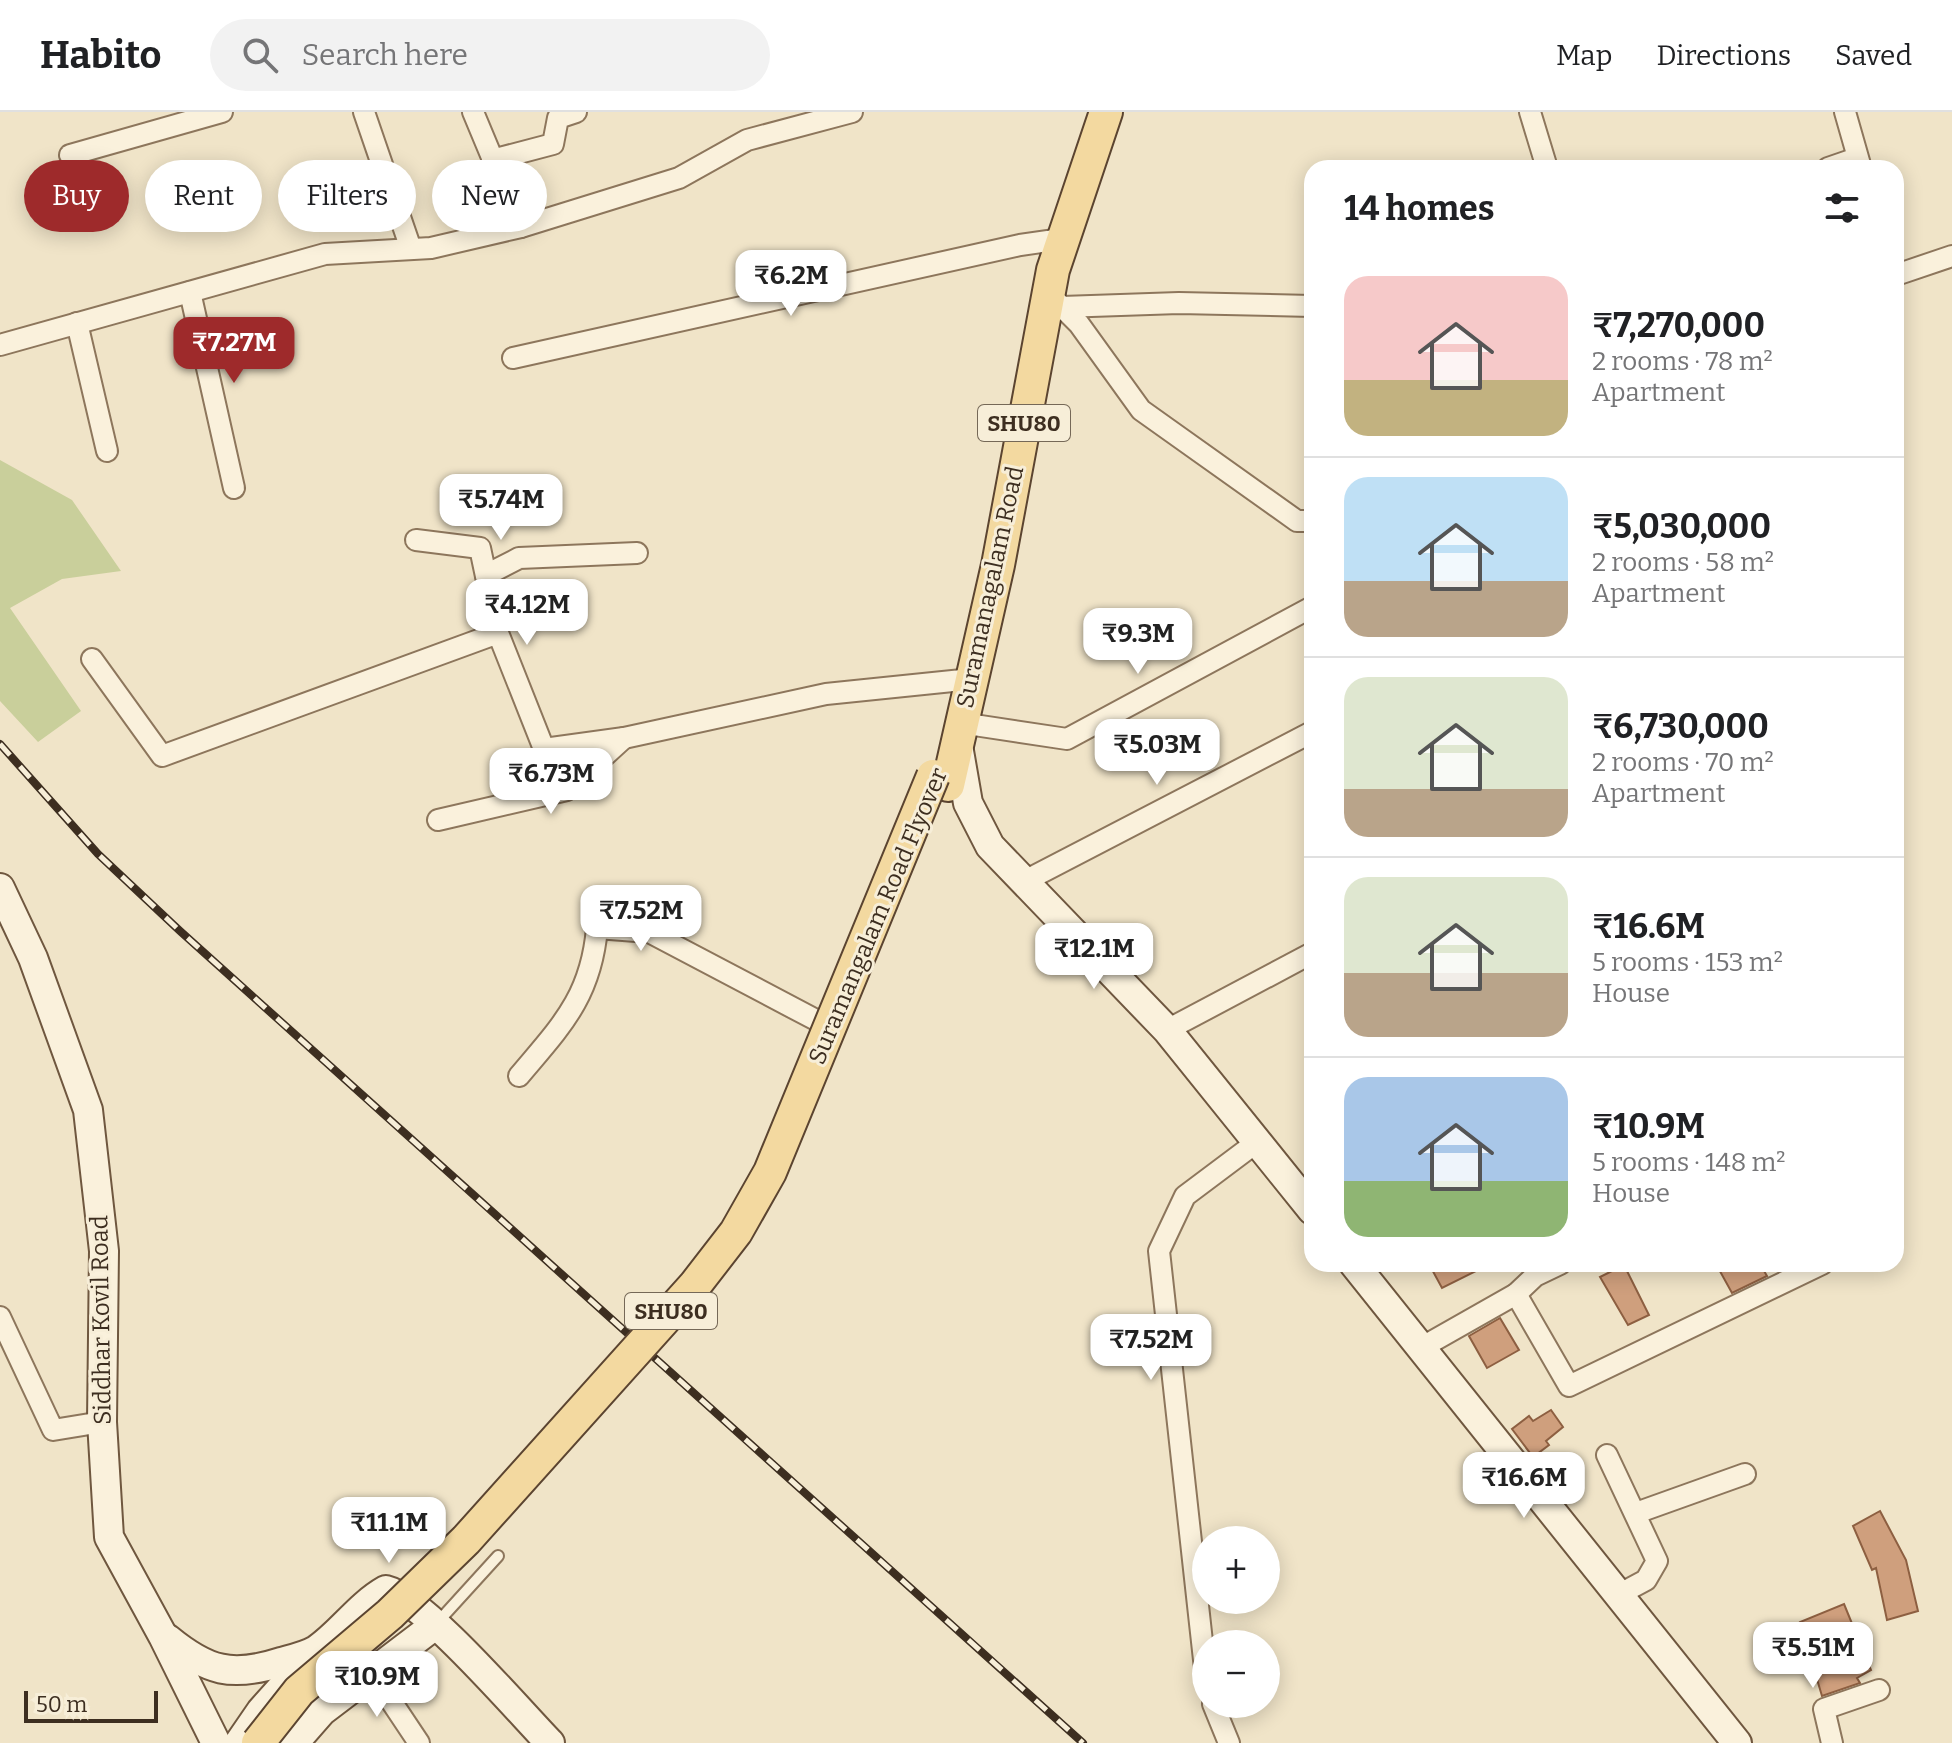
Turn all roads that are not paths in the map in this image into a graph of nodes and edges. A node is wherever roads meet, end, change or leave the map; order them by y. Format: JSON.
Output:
{"nodes":[{"id":1,"x":222,"y":112,"type":"edge"},
{"id":2,"x":364,"y":112,"type":"edge"},
{"id":3,"x":473,"y":112,"type":"edge"},
{"id":4,"x":576,"y":112,"type":"edge"},
{"id":5,"x":852,"y":112,"type":"edge"},
{"id":6,"x":1106,"y":112,"type":"edge"},
{"id":7,"x":1845,"y":112,"type":"edge"},
{"id":8,"x":1537,"y":114,"type":"edge"},
{"id":9,"x":70,"y":155,"type":"dead end"},
{"id":10,"x":492,"y":160,"type":"joint"},
{"id":11,"x":1546,"y":160,"type":"edge"},
{"id":12,"x":1858,"y":160,"type":"edge"},
{"id":13,"x":547,"y":219,"type":"edge"},
{"id":14,"x":500,"y":232,"type":"edge"},
{"id":15,"x":1062,"y":239,"type":"junction"},
{"id":16,"x":411,"y":249,"type":"junction"},
{"id":17,"x":1952,"y":256,"type":"edge"},
{"id":18,"x":1904,"y":269,"type":"edge"},
{"id":19,"x":190,"y":292,"type":"junction"},
{"id":20,"x":1055,"y":300,"type":"junction"},
{"id":21,"x":1304,"y":306,"type":"edge"},
{"id":22,"x":77,"y":323,"type":"junction"},
{"id":23,"x":0,"y":345,"type":"edge"},
{"id":24,"x":513,"y":358,"type":"dead end"},
{"id":25,"x":107,"y":451,"type":"dead end"},
{"id":26,"x":234,"y":488,"type":"dead end"},
{"id":27,"x":1304,"y":521,"type":"edge"},
{"id":28,"x":416,"y":540,"type":"dead end"},
{"id":29,"x":637,"y":553,"type":"dead end"},
{"id":30,"x":486,"y":575,"type":"junction"},
{"id":31,"x":1304,"y":611,"type":"edge"},
{"id":32,"x":498,"y":633,"type":"junction"},
{"id":33,"x":92,"y":659,"type":"dead end"},
{"id":34,"x":972,"y":679,"type":"junction"},
{"id":35,"x":960,"y":731,"type":"junction"},
{"id":36,"x":1304,"y":736,"type":"edge"},
{"id":37,"x":624,"y":738,"type":"junction"},
{"id":38,"x":941,"y":781,"type":"junction"},
{"id":39,"x":438,"y":820,"type":"dead end"},
{"id":40,"x":1023,"y":882,"type":"junction"},
{"id":41,"x":0,"y":888,"type":"edge"},
{"id":42,"x":1304,"y":957,"type":"edge"},
{"id":43,"x":818,"y":1021,"type":"dead end"},
{"id":44,"x":1167,"y":1030,"type":"junction"},
{"id":45,"x":519,"y":1076,"type":"dead end"},
{"id":46,"x":1257,"y":1142,"type":"junction"},
{"id":47,"x":1304,"y":1191,"type":"edge"},
{"id":48,"x":1360,"y":1272,"type":"edge"},
{"id":49,"x":1543,"y":1272,"type":"edge"},
{"id":50,"x":1805,"y":1272,"type":"edge"},
{"id":51,"x":1516,"y":1294,"type":"junction"},
{"id":52,"x":0,"y":1317,"type":"edge"},
{"id":53,"x":1419,"y":1349,"type":"junction"},
{"id":54,"x":102,"y":1422,"type":"junction"},
{"id":55,"x":1607,"y":1455,"type":"dead end"},
{"id":56,"x":1745,"y":1474,"type":"dead end"},
{"id":57,"x":1636,"y":1513,"type":"junction"},
{"id":58,"x":498,"y":1556,"type":"dead end"},
{"id":59,"x":1618,"y":1595,"type":"junction"},
{"id":60,"x":435,"y":1625,"type":"junction"},
{"id":61,"x":1201,"y":1630,"type":"edge"},
{"id":62,"x":163,"y":1636,"type":"junction"},
{"id":63,"x":314,"y":1651,"type":"junction"},
{"id":64,"x":371,"y":1671,"type":"junction"},
{"id":65,"x":1879,"y":1690,"type":"dead end"},
{"id":66,"x":1219,"y":1718,"type":"edge"},
{"id":67,"x":216,"y":1743,"type":"edge"},
{"id":68,"x":239,"y":1743,"type":"edge"},
{"id":69,"x":258,"y":1743,"type":"edge"},
{"id":70,"x":275,"y":1743,"type":"edge"},
{"id":71,"x":294,"y":1743,"type":"edge"},
{"id":72,"x":419,"y":1743,"type":"edge"},
{"id":73,"x":550,"y":1743,"type":"edge"},
{"id":74,"x":1229,"y":1743,"type":"edge"},
{"id":75,"x":1737,"y":1743,"type":"edge"},
{"id":76,"x":1832,"y":1743,"type":"edge"}],
"edges":[{"from":1,"to":9,"type":"street"},
{"from":2,"to":16,"type":"street"},
{"from":3,"to":10,"type":"street"},
{"from":4,"to":10,"type":"street"},
{"from":5,"to":13,"type":"street"},
{"from":6,"to":15,"type":"main road","name":"Suramanagalam Road","number":"SHU80"},
{"from":7,"to":12,"type":"street"},
{"from":8,"to":11,"type":"street"},
{"from":14,"to":16,"type":"street"},
{"from":15,"to":20,"type":"main road","name":"Suramanagalam Road","number":"SHU80"},
{"from":15,"to":24,"type":"street"},
{"from":16,"to":19,"type":"street"},
{"from":17,"to":18,"type":"street"},
{"from":19,"to":22,"type":"street"},
{"from":19,"to":26,"type":"street"},
{"from":20,"to":21,"type":"street"},
{"from":20,"to":27,"type":"street"},
{"from":20,"to":34,"type":"main road","name":"Suramanagalam Road","number":"SHU80"},
{"from":22,"to":23,"type":"street"},
{"from":22,"to":25,"type":"street"},
{"from":28,"to":30,"type":"street"},
{"from":29,"to":30,"type":"street"},
{"from":30,"to":32,"type":"street"},
{"from":31,"to":35,"type":"street"},
{"from":32,"to":33,"type":"street"},
{"from":32,"to":37,"type":"street"},
{"from":34,"to":35,"type":"main road","name":"Suramanagalam Road","number":"SHU80"},
{"from":34,"to":37,"type":"street"},
{"from":35,"to":38,"type":"main road","name":"Suramangalam Road Flyover","number":"SHU80"},
{"from":35,"to":40,"type":"street"},
{"from":36,"to":40,"type":"street"},
{"from":37,"to":39,"type":"street"},
{"from":38,"to":69,"type":"main road","name":"Suramangalam Road Flyover","number":"SHU80","bridge":true},
{"from":38,"to":70,"type":"main road","name":"Suramangalam Road Flyover","number":"SHU80"},
{"from":40,"to":44,"type":"street"},
{"from":41,"to":54,"type":"street","name":"Siddhar Kovil Road"},
{"from":42,"to":44,"type":"street"},
{"from":43,"to":45,"type":"street"},
{"from":44,"to":46,"type":"street"},
{"from":46,"to":47,"type":"street"},
{"from":46,"to":61,"type":"street"},
{"from":48,"to":53,"type":"street"},
{"from":49,"to":51,"type":"street"},
{"from":50,"to":51,"type":"street"},
{"from":51,"to":53,"type":"street"},
{"from":52,"to":54,"type":"street"},
{"from":53,"to":59,"type":"street"},
{"from":54,"to":62,"type":"street","name":"Siddhar Kovil Road"},
{"from":55,"to":57,"type":"street"},
{"from":56,"to":57,"type":"street"},
{"from":57,"to":59,"type":"street"},
{"from":58,"to":60,"type":"lane"},
{"from":59,"to":75,"type":"street"},
{"from":60,"to":63,"type":"street"},
{"from":60,"to":64,"type":"street"},
{"from":60,"to":73,"type":"street"},
{"from":62,"to":63,"type":"street"},
{"from":62,"to":67,"type":"street","name":"Siddhar Kovil Road"},
{"from":63,"to":68,"type":"street"},
{"from":64,"to":71,"type":"street"},
{"from":64,"to":72,"type":"street"},
{"from":65,"to":76,"type":"street"},
{"from":66,"to":74,"type":"street"}]}
